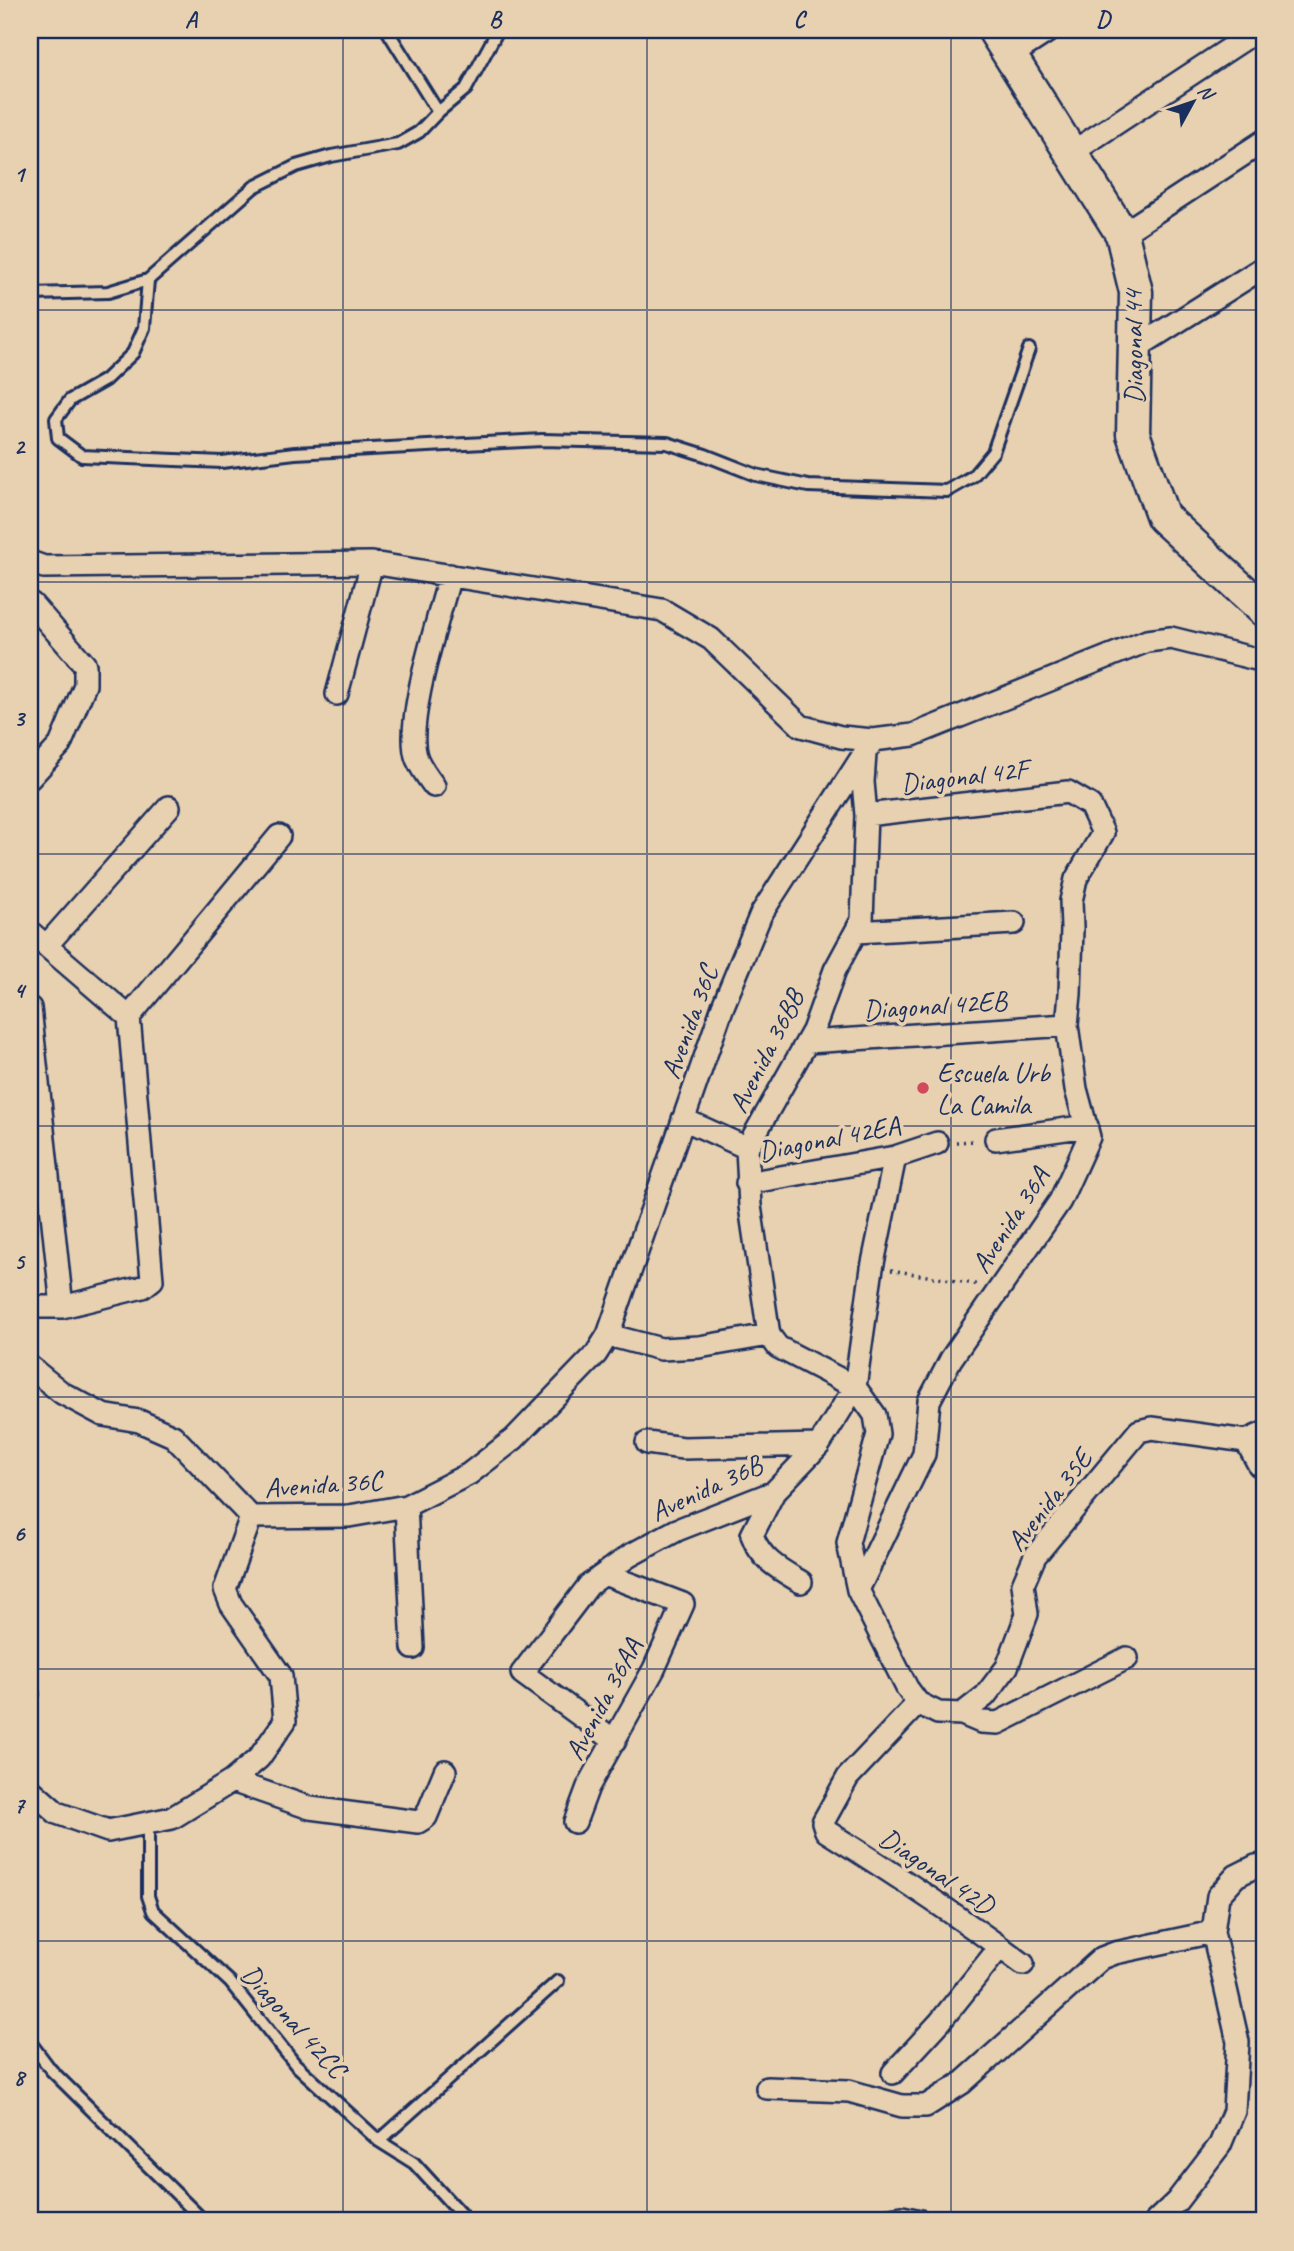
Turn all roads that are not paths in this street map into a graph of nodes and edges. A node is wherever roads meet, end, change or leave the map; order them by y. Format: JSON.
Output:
{"nodes":[{"id":1,"x":387,"y":30,"type":"edge"},
{"id":2,"x":498,"y":30,"type":"edge"},
{"id":3,"x":1050,"y":30,"type":"edge"},
{"id":4,"x":1258,"y":30,"type":"edge"},
{"id":5,"x":1002,"y":43,"type":"edge"},
{"id":6,"x":438,"y":112,"type":"junction"},
{"id":7,"x":1264,"y":141,"type":"edge"},
{"id":8,"x":1071,"y":153,"type":"junction"},
{"id":9,"x":1122,"y":234,"type":"junction"},
{"id":10,"x":1264,"y":267,"type":"edge"},
{"id":11,"x":148,"y":280,"type":"junction"},
{"id":12,"x":30,"y":294,"type":"edge"},
{"id":13,"x":1136,"y":348,"type":"junction"},
{"id":14,"x":1029,"y":349,"type":"dead end"},
{"id":15,"x":372,"y":562,"type":"junction"},
{"id":16,"x":37,"y":564,"type":"edge"},
{"id":17,"x":450,"y":575,"type":"junction"},
{"id":18,"x":1262,"y":602,"type":"edge"},
{"id":19,"x":31,"y":605,"type":"edge"},
{"id":20,"x":1264,"y":661,"type":"edge"},
{"id":21,"x":337,"y":694,"type":"dead end"},
{"id":22,"x":869,"y":747,"type":"junction"},
{"id":23,"x":30,"y":778,"type":"edge"},
{"id":24,"x":434,"y":786,"type":"dead end"},
{"id":25,"x":169,"y":807,"type":"dead end"},
{"id":26,"x":866,"y":815,"type":"junction"},
{"id":27,"x":279,"y":836,"type":"dead end"},
{"id":28,"x":1014,"y":923,"type":"dead end"},
{"id":29,"x":856,"y":932,"type":"junction"},
{"id":30,"x":38,"y":939,"type":"edge"},
{"id":31,"x":30,"y":1008,"type":"edge"},
{"id":32,"x":129,"y":1017,"type":"junction"},
{"id":33,"x":1067,"y":1025,"type":"junction"},
{"id":34,"x":808,"y":1042,"type":"junction"},
{"id":35,"x":684,"y":1119,"type":"junction"},
{"id":36,"x":1087,"y":1126,"type":"junction"},
{"id":37,"x":996,"y":1139,"type":"road end"},
{"id":38,"x":937,"y":1143,"type":"road end"},
{"id":39,"x":747,"y":1148,"type":"junction"},
{"id":40,"x":895,"y":1157,"type":"junction"},
{"id":41,"x":747,"y":1183,"type":"junction"},
{"id":42,"x":30,"y":1307,"type":"edge"},
{"id":43,"x":62,"y":1307,"type":"junction"},
{"id":44,"x":608,"y":1335,"type":"junction"},
{"id":45,"x":769,"y":1335,"type":"junction"},
{"id":46,"x":30,"y":1367,"type":"edge"},
{"id":47,"x":855,"y":1387,"type":"junction"},
{"id":48,"x":1255,"y":1437,"type":"edge"},
{"id":49,"x":647,"y":1443,"type":"dead end"},
{"id":50,"x":819,"y":1445,"type":"junction"},
{"id":51,"x":1264,"y":1462,"type":"edge"},
{"id":52,"x":775,"y":1492,"type":"junction"},
{"id":53,"x":406,"y":1506,"type":"junction"},
{"id":54,"x":251,"y":1517,"type":"junction"},
{"id":55,"x":604,"y":1574,"type":"junction"},
{"id":56,"x":800,"y":1582,"type":"dead end"},
{"id":57,"x":858,"y":1590,"type":"junction"},
{"id":58,"x":413,"y":1648,"type":"dead end"},
{"id":59,"x":1127,"y":1658,"type":"dead end"},
{"id":60,"x":918,"y":1703,"type":"junction"},
{"id":61,"x":962,"y":1714,"type":"junction"},
{"id":62,"x":614,"y":1741,"type":"junction"},
{"id":63,"x":445,"y":1771,"type":"dead end"},
{"id":64,"x":232,"y":1781,"type":"junction"},
{"id":65,"x":30,"y":1789,"type":"edge"},
{"id":66,"x":575,"y":1822,"type":"dead end"},
{"id":67,"x":148,"y":1823,"type":"junction"},
{"id":68,"x":1264,"y":1865,"type":"edge"},
{"id":69,"x":1213,"y":1932,"type":"junction"},
{"id":70,"x":1000,"y":1947,"type":"junction"},
{"id":71,"x":1023,"y":1964,"type":"dead end"},
{"id":72,"x":558,"y":1981,"type":"dead end"},
{"id":73,"x":30,"y":2042,"type":"edge"},
{"id":74,"x":893,"y":2073,"type":"dead end"},
{"id":75,"x":767,"y":2088,"type":"dead end"},
{"id":76,"x":379,"y":2141,"type":"junction"},
{"id":77,"x":204,"y":2221,"type":"edge"},
{"id":78,"x":467,"y":2221,"type":"edge"},
{"id":79,"x":878,"y":2221,"type":"edge"},
{"id":80,"x":920,"y":2221,"type":"edge"},
{"id":81,"x":1156,"y":2221,"type":"edge"}],
"edges":[{"from":1,"to":6,"type":"lane"},
{"from":2,"to":6,"type":"lane"},
{"from":3,"to":5,"type":"street"},
{"from":4,"to":8,"type":"street"},
{"from":5,"to":8,"type":"main road","name":"Diagonal 44"},
{"from":6,"to":11,"type":"lane"},
{"from":7,"to":9,"type":"street"},
{"from":8,"to":9,"type":"main road","name":"Diagonal 44"},
{"from":9,"to":13,"type":"main road","name":"Diagonal 44"},
{"from":10,"to":13,"type":"street"},
{"from":11,"to":12,"type":"lane"},
{"from":11,"to":14,"type":"lane"},
{"from":13,"to":18,"type":"main road","name":"Diagonal 44"},
{"from":15,"to":16,"type":"street"},
{"from":15,"to":17,"type":"street"},
{"from":15,"to":21,"type":"street"},
{"from":16,"to":19,"type":"street"},
{"from":17,"to":22,"type":"street"},
{"from":17,"to":24,"type":"street"},
{"from":19,"to":23,"type":"street"},
{"from":20,"to":22,"type":"street"},
{"from":22,"to":26,"type":"street","name":"Avenida 36BB"},
{"from":22,"to":35,"type":"street","name":"Avenida 36C"},
{"from":25,"to":30,"type":"street"},
{"from":26,"to":29,"type":"street","name":"Avenida 36BB"},
{"from":26,"to":33,"type":"street","name":"Diagonal 42F"},
{"from":27,"to":32,"type":"street"},
{"from":28,"to":29,"type":"street"},
{"from":29,"to":34,"type":"street","name":"Avenida 36BB"},
{"from":30,"to":32,"type":"street"},
{"from":31,"to":43,"type":"street"},
{"from":32,"to":43,"type":"street"},
{"from":33,"to":34,"type":"street","name":"Diagonal 42EB"},
{"from":33,"to":36,"type":"street"},
{"from":34,"to":39,"type":"street","name":"Avenida 36BB"},
{"from":35,"to":39,"type":"street"},
{"from":35,"to":44,"type":"street","name":"Avenida 36C"},
{"from":36,"to":37,"type":"street"},
{"from":36,"to":57,"type":"street","name":"Avenida 36A"},
{"from":38,"to":40,"type":"street","name":"Diagonal 42EA"},
{"from":39,"to":41,"type":"street","name":"Avenida 36BB"},
{"from":40,"to":41,"type":"street","name":"Diagonal 42EA"},
{"from":40,"to":47,"type":"street","name":"Avenida 36B"},
{"from":41,"to":45,"type":"street","name":"Avenida 36BB"},
{"from":42,"to":43,"type":"street"},
{"from":44,"to":45,"type":"street"},
{"from":44,"to":53,"type":"street","name":"Avenida 36C"},
{"from":45,"to":47,"type":"street"},
{"from":46,"to":54,"type":"street"},
{"from":47,"to":50,"type":"street","name":"Avenida 36B"},
{"from":47,"to":57,"type":"street"},
{"from":48,"to":51,"type":"street"},
{"from":48,"to":61,"type":"street","name":"Avenida 35E"},
{"from":49,"to":50,"type":"street"},
{"from":50,"to":52,"type":"street","name":"Avenida 36B"},
{"from":52,"to":55,"type":"street","name":"Avenida 36B"},
{"from":52,"to":56,"type":"street"},
{"from":53,"to":54,"type":"street","name":"Avenida 36C"},
{"from":53,"to":58,"type":"street"},
{"from":54,"to":64,"type":"street"},
{"from":55,"to":62,"type":"street","name":"Avenida 36AA"},
{"from":55,"to":62,"type":"street","name":"Avenida 36B"},
{"from":57,"to":60,"type":"street"},
{"from":59,"to":61,"type":"street"},
{"from":60,"to":61,"type":"street"},
{"from":60,"to":70,"type":"street","name":"Diagonal 42D"},
{"from":62,"to":66,"type":"street","name":"Avenida 36AA"},
{"from":63,"to":64,"type":"street"},
{"from":64,"to":67,"type":"street"},
{"from":65,"to":67,"type":"street"},
{"from":67,"to":76,"type":"lane","name":"Diagonal 42CC"},
{"from":68,"to":69,"type":"street"},
{"from":69,"to":75,"type":"street"},
{"from":69,"to":81,"type":"street"},
{"from":70,"to":71,"type":"street","name":"Diagonal 42D"},
{"from":70,"to":74,"type":"street"},
{"from":72,"to":76,"type":"lane"},
{"from":73,"to":77,"type":"lane"},
{"from":76,"to":78,"type":"lane","name":"Diagonal 42CC"},
{"from":79,"to":80,"type":"street"}]}
